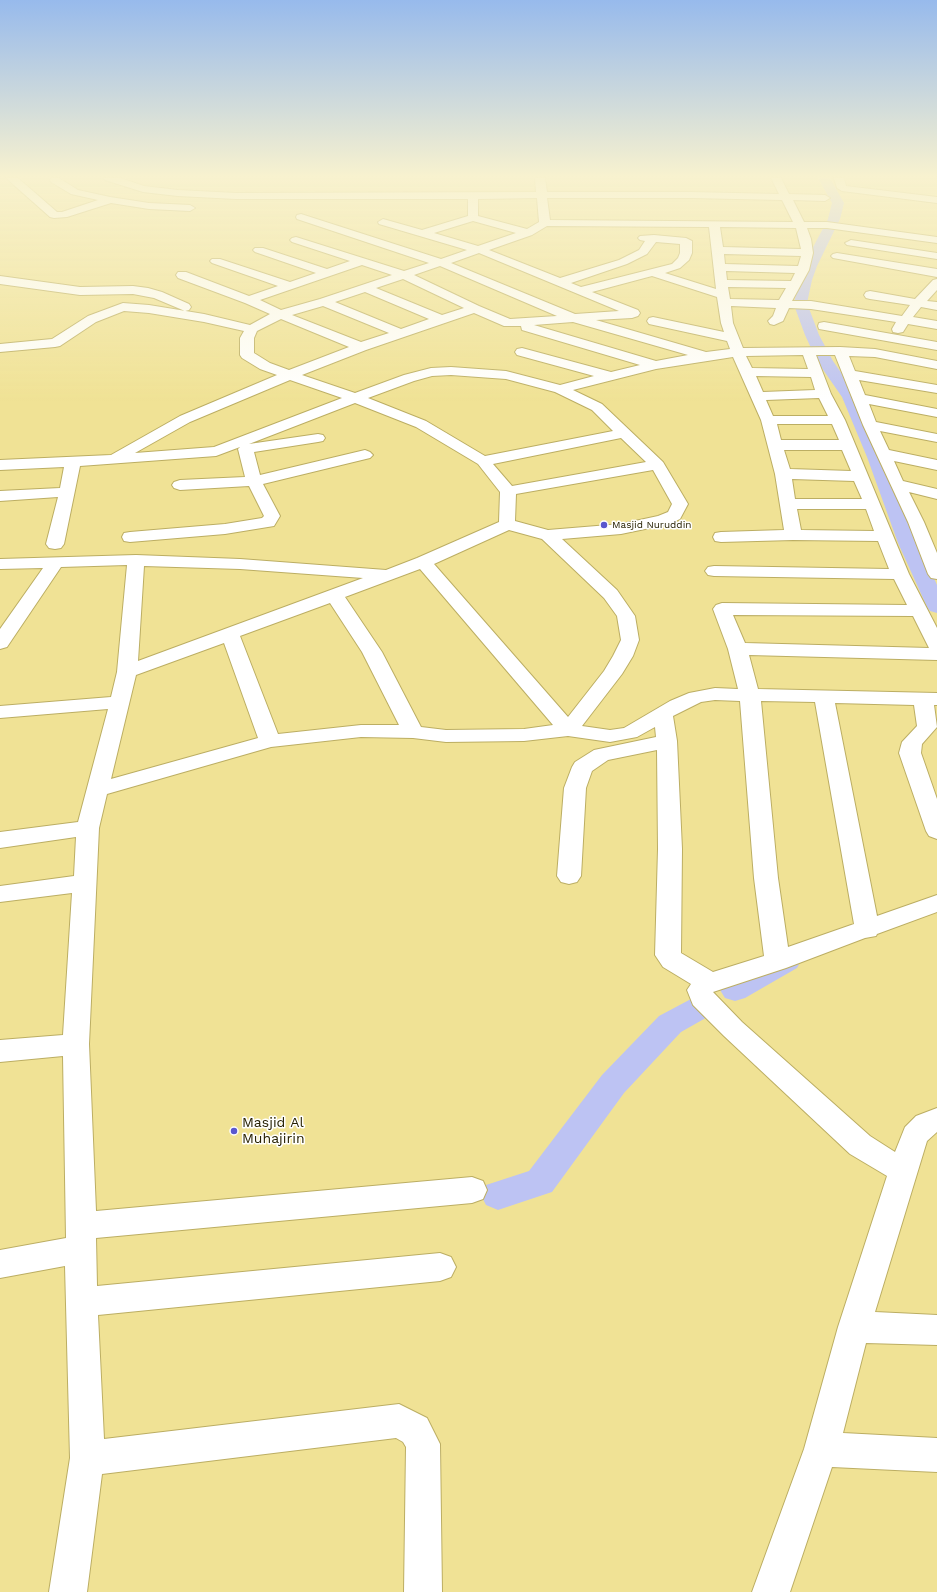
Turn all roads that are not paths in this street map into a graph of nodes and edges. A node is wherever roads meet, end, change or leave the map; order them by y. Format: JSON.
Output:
{"nodes":[{"id":1,"x":266,"y":252,"type":"edge"},
{"id":2,"x":335,"y":252,"type":"edge"},
{"id":3,"x":409,"y":252,"type":"edge"},
{"id":4,"x":473,"y":252,"type":"edge"},
{"id":5,"x":486,"y":252,"type":"edge"},
{"id":6,"x":643,"y":252,"type":"edge"},
{"id":7,"x":686,"y":252,"type":"edge"},
{"id":8,"x":718,"y":252,"type":"edge"},
{"id":9,"x":786,"y":252,"type":"edge"},
{"id":10,"x":914,"y":252,"type":"edge"},
{"id":11,"x":807,"y":253,"type":"joint"},
{"id":12,"x":837,"y":256,"type":"dead end"},
{"id":13,"x":937,"y":256,"type":"edge"},
{"id":14,"x":216,"y":261,"type":"dead end"},
{"id":15,"x":362,"y":261,"type":"junction"},
{"id":16,"x":442,"y":263,"type":"junction"},
{"id":17,"x":719,"y":267,"type":"junction"},
{"id":18,"x":556,"y":270,"type":"dead end"},
{"id":19,"x":802,"y":270,"type":"junction"},
{"id":20,"x":327,"y":273,"type":"junction"},
{"id":21,"x":654,"y":273,"type":"junction"},
{"id":22,"x":937,"y":273,"type":"edge"},
{"id":23,"x":541,"y":274,"type":"junction"},
{"id":24,"x":182,"y":275,"type":"dead end"},
{"id":25,"x":404,"y":275,"type":"junction"},
{"id":26,"x":0,"y":280,"type":"edge"},
{"id":27,"x":560,"y":283,"type":"junction"},
{"id":28,"x":794,"y":285,"type":"junction"},
{"id":29,"x":290,"y":286,"type":"junction"},
{"id":30,"x":935,"y":286,"type":"edge"},
{"id":31,"x":365,"y":288,"type":"junction"},
{"id":32,"x":581,"y":291,"type":"junction"},
{"id":33,"x":723,"y":293,"type":"junction"},
{"id":34,"x":870,"y":295,"type":"dead end"},
{"id":35,"x":249,"y":300,"type":"junction"},
{"id":36,"x":324,"y":302,"type":"junction"},
{"id":37,"x":784,"y":303,"type":"junction"},
{"id":38,"x":918,"y":303,"type":"junction"},
{"id":39,"x":937,"y":306,"type":"edge"},
{"id":40,"x":475,"y":309,"type":"junction"},
{"id":41,"x":280,"y":314,"type":"junction"},
{"id":42,"x":204,"y":318,"type":"junction"},
{"id":43,"x":573,"y":318,"type":"junction"},
{"id":44,"x":441,"y":319,"type":"junction"},
{"id":45,"x":905,"y":319,"type":"junction"},
{"id":46,"x":653,"y":321,"type":"dead end"},
{"id":47,"x":774,"y":321,"type":"dead end"},
{"id":48,"x":515,"y":324,"type":"junction"},
{"id":49,"x":937,"y":325,"type":"edge"},
{"id":50,"x":824,"y":326,"type":"dead end"},
{"id":51,"x":532,"y":328,"type":"junction"},
{"id":52,"x":252,"y":329,"type":"junction"},
{"id":53,"x":400,"y":333,"type":"junction"},
{"id":54,"x":891,"y":337,"type":"junction"},
{"id":55,"x":732,"y":338,"type":"junction"},
{"id":56,"x":937,"y":346,"type":"edge"},
{"id":57,"x":361,"y":347,"type":"junction"},
{"id":58,"x":0,"y":348,"type":"edge"},
{"id":59,"x":811,"y":351,"type":"junction"},
{"id":60,"x":835,"y":351,"type":"junction"},
{"id":61,"x":522,"y":352,"type":"junction"},
{"id":62,"x":738,"y":352,"type":"junction"},
{"id":63,"x":875,"y":353,"type":"junction"},
{"id":64,"x":706,"y":356,"type":"junction"},
{"id":65,"x":656,"y":365,"type":"junction"},
{"id":66,"x":937,"y":365,"type":"edge"},
{"id":67,"x":746,"y":372,"type":"junction"},
{"id":68,"x":816,"y":373,"type":"junction"},
{"id":69,"x":850,"y":374,"type":"junction"},
{"id":70,"x":289,"y":375,"type":"junction"},
{"id":71,"x":506,"y":375,"type":"junction"},
{"id":72,"x":610,"y":377,"type":"junction"},
{"id":73,"x":560,"y":389,"type":"junction"},
{"id":74,"x":937,"y":389,"type":"edge"},
{"id":75,"x":824,"y":394,"type":"junction"},
{"id":76,"x":757,"y":396,"type":"junction"},
{"id":77,"x":355,"y":398,"type":"junction"},
{"id":78,"x":860,"y":398,"type":"junction"},
{"id":79,"x":937,"y":413,"type":"edge"},
{"id":80,"x":768,"y":420,"type":"junction"},
{"id":81,"x":838,"y":420,"type":"junction"},
{"id":82,"x":870,"y":425,"type":"junction"},
{"id":83,"x":625,"y":434,"type":"junction"},
{"id":84,"x":318,"y":438,"type":"dead end"},
{"id":85,"x":937,"y":438,"type":"edge"},
{"id":86,"x":775,"y":445,"type":"junction"},
{"id":87,"x":848,"y":445,"type":"junction"},
{"id":88,"x":243,"y":446,"type":"junction"},
{"id":89,"x":884,"y":454,"type":"junction"},
{"id":90,"x":365,"y":455,"type":"dead end"},
{"id":91,"x":113,"y":460,"type":"junction"},
{"id":92,"x":483,"y":461,"type":"junction"},
{"id":93,"x":73,"y":462,"type":"junction"},
{"id":94,"x":0,"y":465,"type":"edge"},
{"id":95,"x":658,"y":465,"type":"junction"},
{"id":96,"x":937,"y":465,"type":"edge"},
{"id":97,"x":783,"y":474,"type":"junction"},
{"id":98,"x":861,"y":476,"type":"junction"},
{"id":99,"x":254,"y":481,"type":"junction"},
{"id":100,"x":180,"y":484,"type":"dead end"},
{"id":101,"x":897,"y":484,"type":"junction"},
{"id":102,"x":508,"y":491,"type":"junction"},
{"id":103,"x":68,"y":492,"type":"junction"},
{"id":104,"x":937,"y":494,"type":"edge"},
{"id":105,"x":0,"y":496,"type":"edge"},
{"id":106,"x":788,"y":504,"type":"junction"},
{"id":107,"x":872,"y":504,"type":"junction"},
{"id":108,"x":916,"y":522,"type":"junction"},
{"id":109,"x":507,"y":524,"type":"junction"},
{"id":110,"x":937,"y":527,"type":"edge"},
{"id":111,"x":548,"y":535,"type":"junction"},
{"id":112,"x":793,"y":535,"type":"junction"},
{"id":113,"x":884,"y":536,"type":"junction"},
{"id":114,"x":130,"y":537,"type":"dead end"},
{"id":115,"x":721,"y":537,"type":"dead end"},
{"id":116,"x":55,"y":544,"type":"dead end"},
{"id":117,"x":136,"y":560,"type":"junction"},
{"id":118,"x":423,"y":562,"type":"junction"},
{"id":119,"x":55,"y":563,"type":"junction"},
{"id":120,"x":0,"y":564,"type":"edge"},
{"id":121,"x":714,"y":571,"type":"dead end"},
{"id":122,"x":900,"y":574,"type":"junction"},
{"id":123,"x":937,"y":574,"type":"edge"},
{"id":124,"x":388,"y":575,"type":"junction"},
{"id":125,"x":334,"y":595,"type":"junction"},
{"id":126,"x":920,"y":611,"type":"junction"},
{"id":127,"x":230,"y":634,"type":"junction"},
{"id":128,"x":0,"y":643,"type":"edge"},
{"id":129,"x":937,"y":646,"type":"edge"},
{"id":130,"x":738,"y":649,"type":"junction"},
{"id":131,"x":937,"y":654,"type":"edge"},
{"id":132,"x":127,"y":672,"type":"junction"},
{"id":133,"x":750,"y":695,"type":"junction"},
{"id":134,"x":824,"y":698,"type":"junction"},
{"id":135,"x":930,"y":699,"type":"edge"},
{"id":136,"x":120,"y":702,"type":"junction"},
{"id":137,"x":0,"y":712,"type":"edge"},
{"id":138,"x":663,"y":714,"type":"junction"},
{"id":139,"x":568,"y":730,"type":"junction"},
{"id":140,"x":413,"y":732,"type":"junction"},
{"id":141,"x":270,"y":741,"type":"junction"},
{"id":142,"x":667,"y":741,"type":"junction"},
{"id":143,"x":98,"y":790,"type":"junction"},
{"id":144,"x":88,"y":828,"type":"junction"},
{"id":145,"x":937,"y":831,"type":"edge"},
{"id":146,"x":0,"y":840,"type":"edge"},
{"id":147,"x":569,"y":876,"type":"dead end"},
{"id":148,"x":86,"y":883,"type":"junction"},
{"id":149,"x":0,"y":894,"type":"edge"},
{"id":150,"x":937,"y":903,"type":"edge"},
{"id":151,"x":867,"y":930,"type":"junction"},
{"id":152,"x":777,"y":961,"type":"junction"},
{"id":153,"x":710,"y":983,"type":"junction"},
{"id":154,"x":76,"y":1044,"type":"junction"},
{"id":155,"x":0,"y":1051,"type":"edge"},
{"id":156,"x":937,"y":1120,"type":"edge"},
{"id":157,"x":904,"y":1171,"type":"junction"},
{"id":158,"x":472,"y":1190,"type":"dead end"},
{"id":159,"x":82,"y":1238,"type":"junction"},
{"id":160,"x":0,"y":1264,"type":"edge"},
{"id":161,"x":440,"y":1267,"type":"dead end"},
{"id":162,"x":81,"y":1302,"type":"junction"},
{"id":163,"x":854,"y":1327,"type":"junction"},
{"id":164,"x":937,"y":1330,"type":"edge"},
{"id":165,"x":822,"y":1449,"type":"junction"},
{"id":166,"x":937,"y":1456,"type":"edge"},
{"id":167,"x":87,"y":1458,"type":"junction"},
{"id":168,"x":68,"y":1592,"type":"edge"},
{"id":169,"x":423,"y":1592,"type":"edge"},
{"id":170,"x":771,"y":1592,"type":"edge"}],
"edges":[{"from":1,"to":20,"type":"street"},
{"from":2,"to":15,"type":"street"},
{"from":3,"to":16,"type":"street"},
{"from":4,"to":16,"type":"street"},
{"from":5,"to":23,"type":"street"},
{"from":6,"to":27,"type":"street"},
{"from":7,"to":21,"type":"street"},
{"from":8,"to":17,"type":"street"},
{"from":9,"to":11,"type":"street"},
{"from":10,"to":13,"type":"street"},
{"from":11,"to":19,"type":"street"},
{"from":12,"to":22,"type":"street"},
{"from":14,"to":29,"type":"street"},
{"from":15,"to":20,"type":"street"},
{"from":15,"to":25,"type":"street"},
{"from":16,"to":25,"type":"street"},
{"from":16,"to":43,"type":"street"},
{"from":17,"to":19,"type":"street"},
{"from":17,"to":33,"type":"street"},
{"from":18,"to":23,"type":"street"},
{"from":19,"to":28,"type":"street"},
{"from":20,"to":29,"type":"street"},
{"from":21,"to":32,"type":"street"},
{"from":21,"to":33,"type":"street"},
{"from":23,"to":27,"type":"street"},
{"from":24,"to":35,"type":"street"},
{"from":25,"to":31,"type":"street"},
{"from":25,"to":40,"type":"street"},
{"from":26,"to":42,"type":"street"},
{"from":27,"to":32,"type":"street"},
{"from":28,"to":33,"type":"street"},
{"from":28,"to":37,"type":"street"},
{"from":29,"to":35,"type":"street"},
{"from":30,"to":38,"type":"street"},
{"from":31,"to":36,"type":"street"},
{"from":31,"to":44,"type":"street"},
{"from":32,"to":43,"type":"street"},
{"from":33,"to":37,"type":"street"},
{"from":33,"to":55,"type":"street"},
{"from":34,"to":38,"type":"street"},
{"from":35,"to":41,"type":"street"},
{"from":36,"to":41,"type":"street"},
{"from":36,"to":53,"type":"street"},
{"from":37,"to":45,"type":"street"},
{"from":37,"to":47,"type":"street"},
{"from":38,"to":39,"type":"street"},
{"from":38,"to":45,"type":"street"},
{"from":40,"to":44,"type":"street"},
{"from":40,"to":48,"type":"street"},
{"from":41,"to":52,"type":"street"},
{"from":41,"to":57,"type":"street"},
{"from":42,"to":52,"type":"street"},
{"from":42,"to":58,"type":"street"},
{"from":43,"to":48,"type":"street"},
{"from":43,"to":64,"type":"street"},
{"from":44,"to":53,"type":"street"},
{"from":45,"to":49,"type":"street"},
{"from":45,"to":54,"type":"street"},
{"from":46,"to":55,"type":"street"},
{"from":48,"to":51,"type":"street"},
{"from":50,"to":54,"type":"street"},
{"from":51,"to":61,"type":"street"},
{"from":51,"to":65,"type":"street"},
{"from":52,"to":70,"type":"street"},
{"from":53,"to":57,"type":"street"},
{"from":54,"to":56,"type":"street"},
{"from":54,"to":63,"type":"street"},
{"from":55,"to":62,"type":"street"},
{"from":57,"to":70,"type":"street"},
{"from":59,"to":60,"type":"street"},
{"from":59,"to":62,"type":"street"},
{"from":59,"to":68,"type":"street"},
{"from":60,"to":63,"type":"street"},
{"from":60,"to":69,"type":"street"},
{"from":61,"to":71,"type":"street"},
{"from":61,"to":72,"type":"street"},
{"from":62,"to":64,"type":"street"},
{"from":62,"to":67,"type":"street"},
{"from":63,"to":66,"type":"street"},
{"from":64,"to":65,"type":"street"},
{"from":65,"to":72,"type":"street"},
{"from":67,"to":68,"type":"street"},
{"from":67,"to":76,"type":"street"},
{"from":68,"to":75,"type":"street"},
{"from":69,"to":74,"type":"street"},
{"from":69,"to":78,"type":"street"},
{"from":70,"to":77,"type":"street"},
{"from":70,"to":91,"type":"street"},
{"from":71,"to":73,"type":"street"},
{"from":71,"to":77,"type":"street"},
{"from":72,"to":73,"type":"street"},
{"from":73,"to":83,"type":"street"},
{"from":75,"to":76,"type":"street"},
{"from":75,"to":81,"type":"street"},
{"from":76,"to":80,"type":"street"},
{"from":77,"to":88,"type":"street"},
{"from":77,"to":92,"type":"street"},
{"from":78,"to":79,"type":"street"},
{"from":78,"to":82,"type":"street"},
{"from":80,"to":81,"type":"street"},
{"from":80,"to":86,"type":"street"},
{"from":81,"to":87,"type":"street"},
{"from":82,"to":85,"type":"street"},
{"from":82,"to":89,"type":"street"},
{"from":83,"to":92,"type":"street"},
{"from":83,"to":95,"type":"street"},
{"from":84,"to":88,"type":"street"},
{"from":86,"to":87,"type":"street"},
{"from":86,"to":97,"type":"street"},
{"from":87,"to":98,"type":"street"},
{"from":88,"to":91,"type":"street"},
{"from":88,"to":99,"type":"street"},
{"from":89,"to":96,"type":"street"},
{"from":89,"to":101,"type":"street"},
{"from":90,"to":99,"type":"street"},
{"from":91,"to":93,"type":"street"},
{"from":92,"to":102,"type":"street"},
{"from":93,"to":94,"type":"street"},
{"from":93,"to":103,"type":"street"},
{"from":95,"to":102,"type":"street"},
{"from":95,"to":111,"type":"street"},
{"from":97,"to":98,"type":"street"},
{"from":97,"to":106,"type":"street"},
{"from":98,"to":107,"type":"street"},
{"from":99,"to":100,"type":"street"},
{"from":99,"to":114,"type":"street"},
{"from":101,"to":104,"type":"street"},
{"from":101,"to":108,"type":"street"},
{"from":102,"to":109,"type":"street"},
{"from":103,"to":105,"type":"street"},
{"from":103,"to":116,"type":"street"},
{"from":106,"to":107,"type":"street"},
{"from":106,"to":112,"type":"street"},
{"from":107,"to":113,"type":"street"},
{"from":108,"to":110,"type":"street"},
{"from":108,"to":123,"type":"street"},
{"from":109,"to":111,"type":"street"},
{"from":109,"to":118,"type":"street"},
{"from":111,"to":139,"type":"street"},
{"from":112,"to":113,"type":"street"},
{"from":112,"to":115,"type":"street"},
{"from":113,"to":122,"type":"street"},
{"from":117,"to":119,"type":"street"},
{"from":117,"to":124,"type":"street"},
{"from":117,"to":132,"type":"street"},
{"from":118,"to":124,"type":"street"},
{"from":118,"to":139,"type":"street"},
{"from":119,"to":120,"type":"street"},
{"from":119,"to":128,"type":"street"},
{"from":121,"to":122,"type":"street"},
{"from":122,"to":126,"type":"street"},
{"from":124,"to":125,"type":"street"},
{"from":125,"to":127,"type":"street"},
{"from":125,"to":140,"type":"street"},
{"from":126,"to":129,"type":"street"},
{"from":126,"to":130,"type":"street"},
{"from":127,"to":132,"type":"street"},
{"from":127,"to":141,"type":"street"},
{"from":130,"to":131,"type":"street"},
{"from":130,"to":133,"type":"street"},
{"from":132,"to":136,"type":"street"},
{"from":133,"to":134,"type":"street"},
{"from":133,"to":138,"type":"street"},
{"from":133,"to":152,"type":"street"},
{"from":134,"to":135,"type":"street"},
{"from":134,"to":151,"type":"street"},
{"from":135,"to":145,"type":"street"},
{"from":136,"to":137,"type":"street"},
{"from":136,"to":143,"type":"street"},
{"from":138,"to":139,"type":"street"},
{"from":138,"to":142,"type":"street"},
{"from":139,"to":140,"type":"street"},
{"from":140,"to":141,"type":"street"},
{"from":141,"to":143,"type":"street"},
{"from":142,"to":147,"type":"street"},
{"from":142,"to":153,"type":"street"},
{"from":143,"to":144,"type":"street"},
{"from":144,"to":146,"type":"street"},
{"from":144,"to":148,"type":"street"},
{"from":148,"to":149,"type":"street"},
{"from":148,"to":154,"type":"street"},
{"from":150,"to":151,"type":"street"},
{"from":151,"to":152,"type":"street"},
{"from":152,"to":153,"type":"street"},
{"from":153,"to":157,"type":"street"},
{"from":154,"to":155,"type":"street"},
{"from":154,"to":159,"type":"street"},
{"from":156,"to":157,"type":"street"},
{"from":157,"to":163,"type":"street"},
{"from":158,"to":159,"type":"street"},
{"from":159,"to":160,"type":"street"},
{"from":159,"to":162,"type":"street"},
{"from":161,"to":162,"type":"street"},
{"from":162,"to":167,"type":"street"},
{"from":163,"to":164,"type":"street"},
{"from":163,"to":165,"type":"street"},
{"from":165,"to":166,"type":"street"},
{"from":165,"to":170,"type":"street"},
{"from":167,"to":168,"type":"street"},
{"from":167,"to":169,"type":"street"}]}
